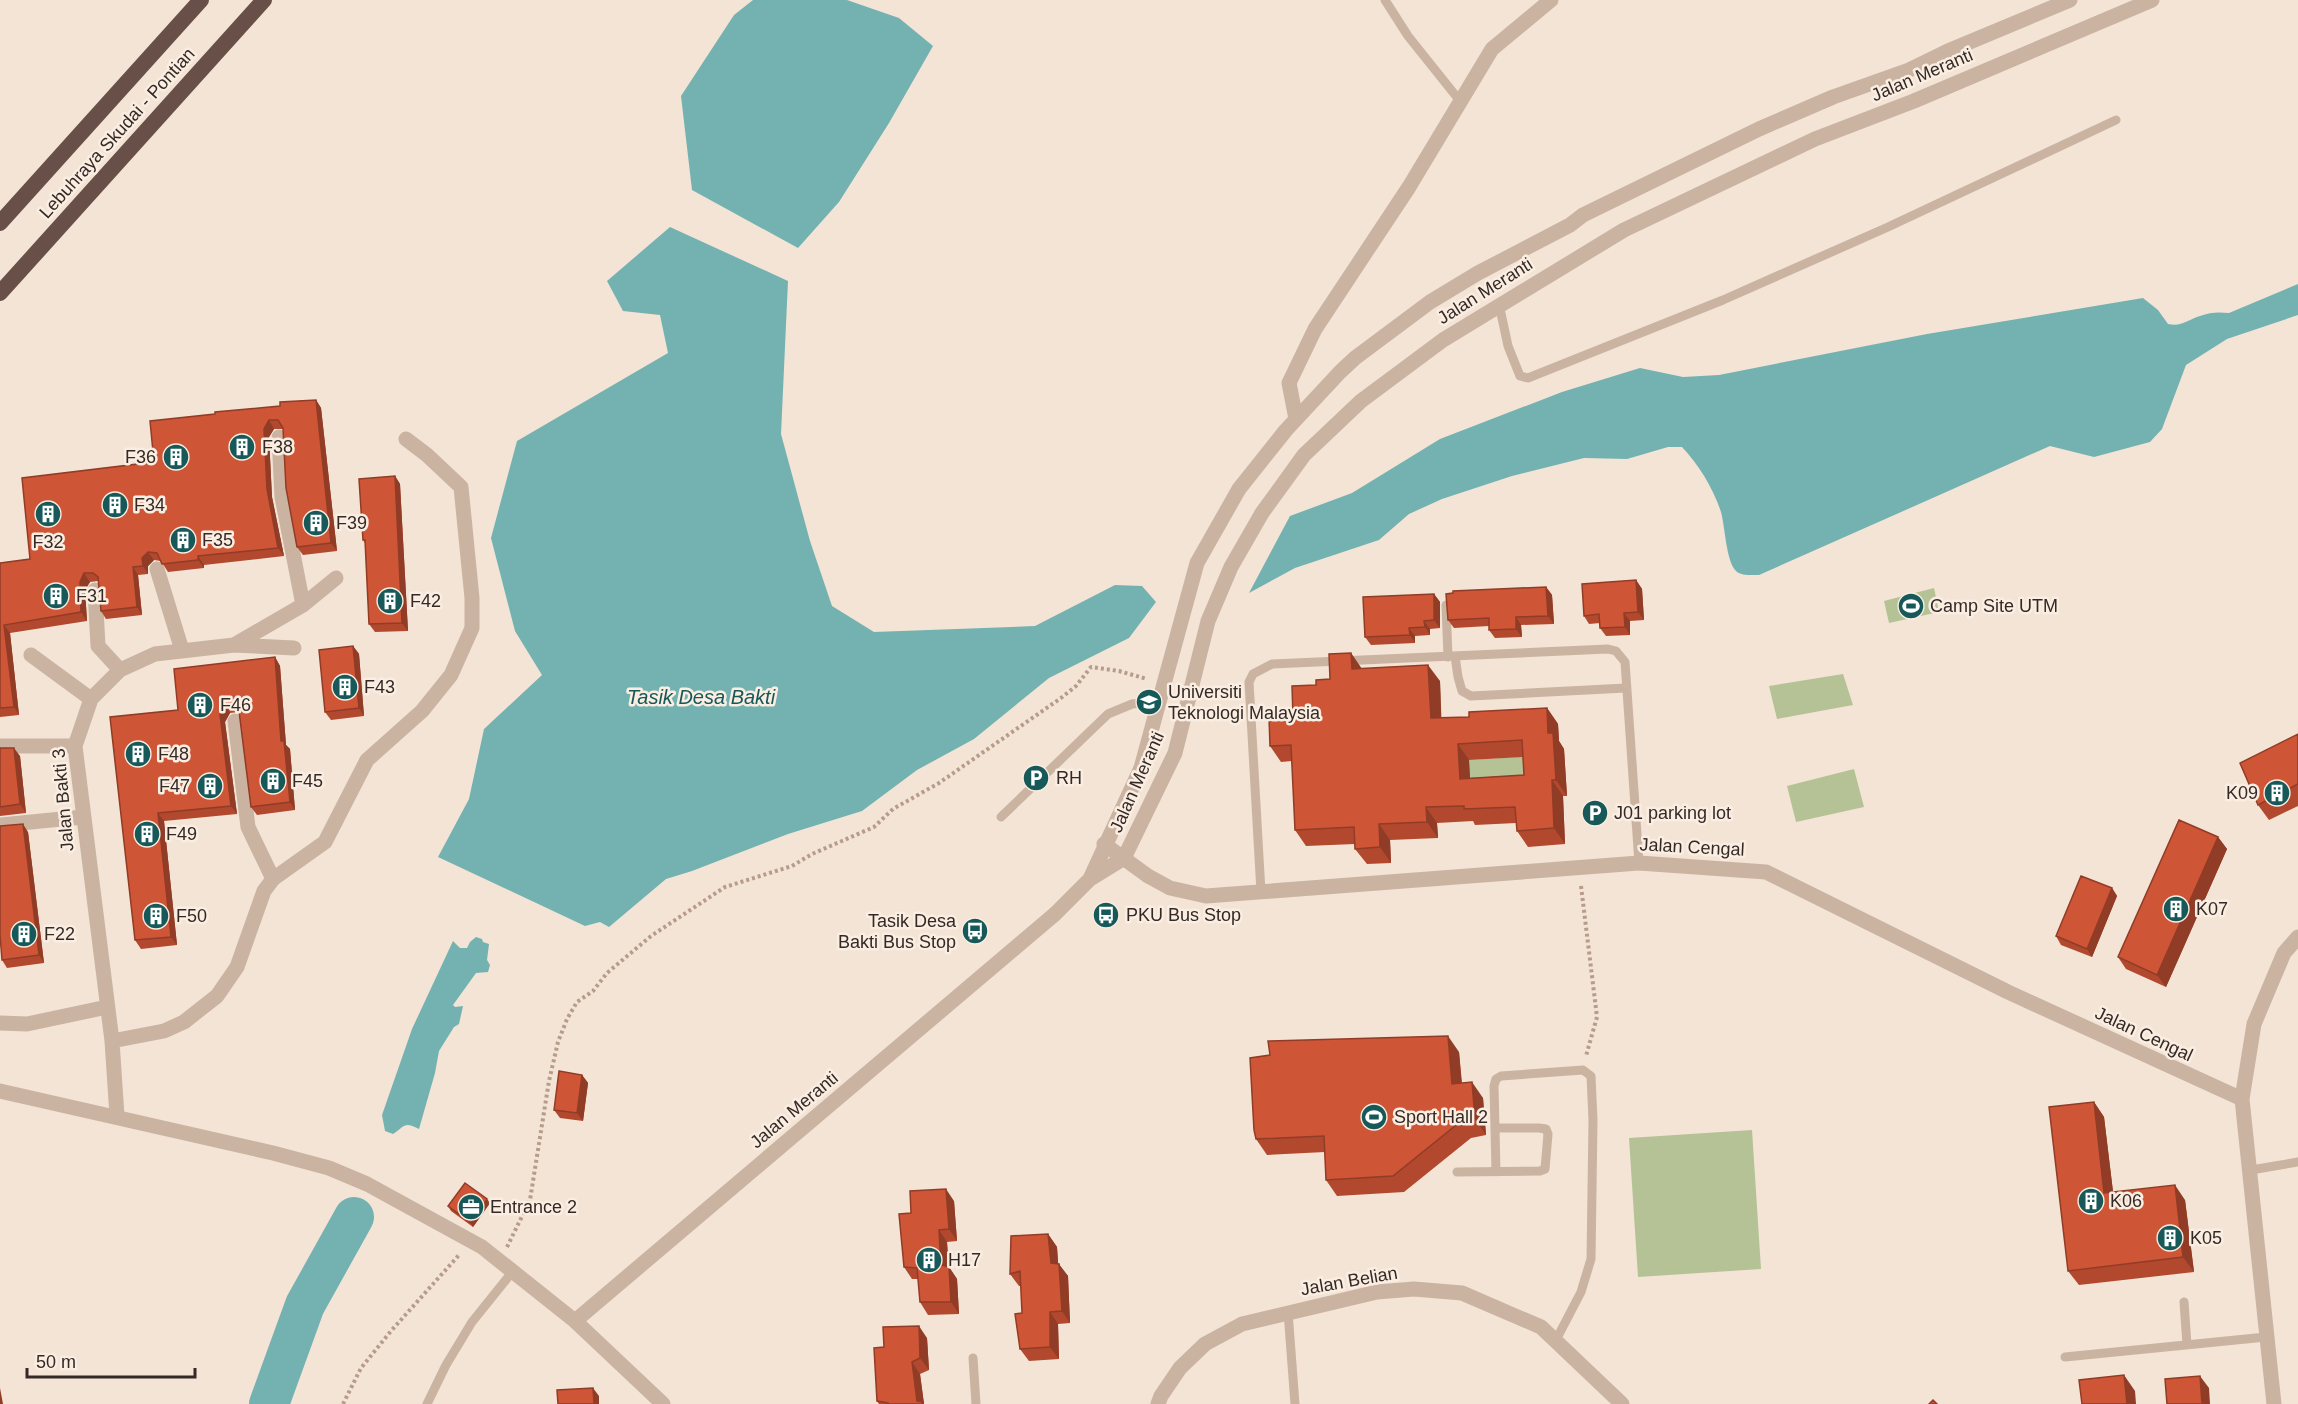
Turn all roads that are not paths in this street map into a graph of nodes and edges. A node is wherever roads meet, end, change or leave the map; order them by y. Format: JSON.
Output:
{"nodes":[{"id":1,"x":201,"y":0,"type":"edge"},
{"id":2,"x":264,"y":0,"type":"edge"},
{"id":3,"x":1385,"y":0,"type":"edge"},
{"id":4,"x":1551,"y":0,"type":"edge"},
{"id":5,"x":2070,"y":0,"type":"edge"},
{"id":6,"x":2152,"y":0,"type":"edge"},
{"id":7,"x":1460,"y":101,"type":"junction"},
{"id":8,"x":2116,"y":120,"type":"dead end"},
{"id":9,"x":0,"y":223,"type":"edge"},
{"id":10,"x":0,"y":293,"type":"edge"},
{"id":11,"x":1499,"y":304,"type":"junction"},
{"id":12,"x":1296,"y":419,"type":"junction"},
{"id":13,"x":279,"y":437,"type":"edge"},
{"id":14,"x":406,"y":439,"type":"dead end"},
{"id":15,"x":157,"y":569,"type":"edge"},
{"id":16,"x":336,"y":578,"type":"dead end"},
{"id":17,"x":95,"y":590,"type":"dead end"},
{"id":18,"x":303,"y":605,"type":"junction"},
{"id":19,"x":1446,"y":605,"type":"edge"},
{"id":20,"x":234,"y":645,"type":"junction"},
{"id":21,"x":294,"y":648,"type":"dead end"},
{"id":22,"x":182,"y":650,"type":"junction"},
{"id":23,"x":31,"y":655,"type":"dead end"},
{"id":24,"x":1452,"y":656,"type":"junction"},
{"id":25,"x":120,"y":670,"type":"junction"},
{"id":26,"x":1626,"y":688,"type":"junction"},
{"id":27,"x":92,"y":699,"type":"junction"},
{"id":28,"x":1158,"y":701,"type":"junction"},
{"id":29,"x":235,"y":721,"type":"edge"},
{"id":30,"x":0,"y":746,"type":"edge"},
{"id":31,"x":75,"y":746,"type":"junction"},
{"id":32,"x":82,"y":817,"type":"junction"},
{"id":33,"x":1000,"y":817,"type":"dead end"},
{"id":34,"x":0,"y":825,"type":"edge"},
{"id":35,"x":1104,"y":844,"type":"junction"},
{"id":36,"x":1124,"y":858,"type":"junction"},
{"id":37,"x":1638,"y":862,"type":"junction"},
{"id":38,"x":273,"y":879,"type":"junction"},
{"id":39,"x":1090,"y":879,"type":"junction"},
{"id":40,"x":1261,"y":892,"type":"junction"},
{"id":41,"x":2298,"y":937,"type":"edge"},
{"id":42,"x":106,"y":1007,"type":"junction"},
{"id":43,"x":0,"y":1023,"type":"edge"},
{"id":44,"x":112,"y":1041,"type":"junction"},
{"id":45,"x":0,"y":1091,"type":"edge"},
{"id":46,"x":2242,"y":1099,"type":"junction"},
{"id":47,"x":117,"y":1116,"type":"junction"},
{"id":48,"x":1496,"y":1128,"type":"junction"},
{"id":49,"x":2298,"y":1162,"type":"edge"},
{"id":50,"x":2251,"y":1170,"type":"junction"},
{"id":51,"x":1457,"y":1172,"type":"dead end"},
{"id":52,"x":1496,"y":1172,"type":"junction"},
{"id":53,"x":507,"y":1266,"type":"junction"},
{"id":54,"x":2184,"y":1302,"type":"dead end"},
{"id":55,"x":1288,"y":1312,"type":"junction"},
{"id":56,"x":575,"y":1321,"type":"junction"},
{"id":57,"x":2266,"y":1337,"type":"junction"},
{"id":58,"x":1556,"y":1340,"type":"junction"},
{"id":59,"x":2187,"y":1345,"type":"junction"},
{"id":60,"x":2065,"y":1357,"type":"dead end"},
{"id":61,"x":973,"y":1358,"type":"dead end"},
{"id":62,"x":1620,"y":1403,"type":"edge"},
{"id":63,"x":427,"y":1404,"type":"edge"},
{"id":64,"x":663,"y":1404,"type":"edge"},
{"id":65,"x":976,"y":1404,"type":"edge"},
{"id":66,"x":1158,"y":1404,"type":"edge"},
{"id":67,"x":1296,"y":1404,"type":"edge"},
{"id":68,"x":2274,"y":1404,"type":"edge"}],
"edges":[{"from":1,"to":9,"type":"highway","name":"Lebuhraya Skudai - Pontian"},
{"from":2,"to":10,"type":"highway","name":"Lebuhraya Skudai - Pontian"},
{"from":3,"to":7,"type":"lane"},
{"from":4,"to":7,"type":"street"},
{"from":5,"to":12,"type":"street","name":"Jalan Meranti"},
{"from":6,"to":11,"type":"street","name":"Jalan Meranti"},
{"from":7,"to":12,"type":"street"},
{"from":8,"to":11,"type":"lane"},
{"from":11,"to":36,"type":"street","name":"Jalan Meranti"},
{"from":12,"to":28,"type":"street","name":"Jalan Meranti"},
{"from":13,"to":18,"type":"street"},
{"from":14,"to":38,"type":"street"},
{"from":15,"to":22,"type":"street"},
{"from":16,"to":18,"type":"street"},
{"from":17,"to":25,"type":"street"},
{"from":18,"to":20,"type":"street"},
{"from":19,"to":24,"type":"lane"},
{"from":20,"to":21,"type":"street","name":"Jalan Bakti 3"},
{"from":20,"to":22,"type":"street","name":"Jalan Bakti 3"},
{"from":22,"to":25,"type":"street","name":"Jalan Bakti 3"},
{"from":23,"to":27,"type":"street"},
{"from":24,"to":26,"type":"lane"},
{"from":24,"to":26,"type":"lane"},
{"from":24,"to":40,"type":"lane"},
{"from":25,"to":27,"type":"street","name":"Jalan Bakti 3"},
{"from":26,"to":37,"type":"lane"},
{"from":27,"to":31,"type":"street","name":"Jalan Bakti 3"},
{"from":28,"to":33,"type":"lane"},
{"from":28,"to":35,"type":"street","name":"Jalan Meranti"},
{"from":29,"to":38,"type":"street"},
{"from":30,"to":31,"type":"street"},
{"from":31,"to":32,"type":"street","name":"Jalan Bakti 3"},
{"from":32,"to":34,"type":"street"},
{"from":32,"to":42,"type":"street","name":"Jalan Bakti 3"},
{"from":35,"to":36,"type":"street","name":"Jalan Cengal"},
{"from":35,"to":39,"type":"street","name":"Jalan Meranti"},
{"from":36,"to":39,"type":"street","name":"Jalan Meranti"},
{"from":36,"to":40,"type":"street","name":"Jalan Cengal"},
{"from":37,"to":40,"type":"street","name":"Jalan Cengal"},
{"from":37,"to":46,"type":"street","name":"Jalan Cengal"},
{"from":38,"to":44,"type":"street"},
{"from":39,"to":56,"type":"street","name":"Jalan Meranti"},
{"from":41,"to":46,"type":"street"},
{"from":42,"to":43,"type":"street"},
{"from":42,"to":44,"type":"street","name":"Jalan Bakti 3"},
{"from":44,"to":47,"type":"street","name":"Jalan Bakti 3"},
{"from":45,"to":47,"type":"street"},
{"from":46,"to":50,"type":"street"},
{"from":47,"to":53,"type":"street"},
{"from":48,"to":52,"type":"lane"},
{"from":48,"to":52,"type":"lane"},
{"from":48,"to":58,"type":"lane"},
{"from":49,"to":50,"type":"lane"},
{"from":50,"to":57,"type":"street"},
{"from":51,"to":52,"type":"lane"},
{"from":53,"to":56,"type":"street"},
{"from":53,"to":63,"type":"lane"},
{"from":54,"to":59,"type":"lane"},
{"from":55,"to":58,"type":"street","name":"Jalan Belian"},
{"from":55,"to":66,"type":"street","name":"Jalan Belian"},
{"from":55,"to":67,"type":"lane"},
{"from":56,"to":64,"type":"street"},
{"from":57,"to":59,"type":"lane"},
{"from":57,"to":68,"type":"street"},
{"from":58,"to":62,"type":"street","name":"Jalan Belian"},
{"from":59,"to":60,"type":"lane"},
{"from":61,"to":65,"type":"lane"}]}
